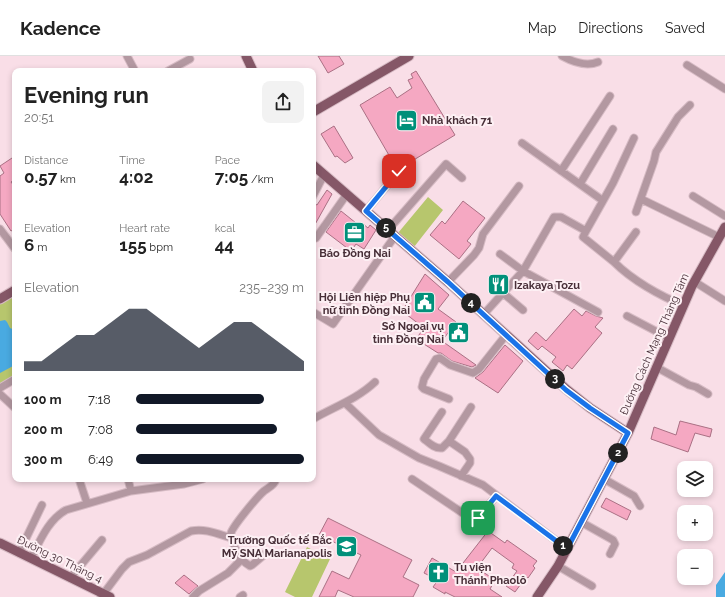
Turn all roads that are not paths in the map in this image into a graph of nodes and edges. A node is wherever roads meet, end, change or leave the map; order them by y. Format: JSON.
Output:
{"nodes":[{"id":1,"x":127,"y":56,"type":"edge"},
{"id":2,"x":246,"y":56,"type":"edge"},
{"id":3,"x":562,"y":56,"type":"edge"},
{"id":4,"x":403,"y":58,"type":"edge"},
{"id":5,"x":190,"y":59,"type":"dead end"},
{"id":6,"x":598,"y":62,"type":"dead end"},
{"id":7,"x":687,"y":65,"type":"dead end"},
{"id":8,"x":133,"y":68,"type":"edge"},
{"id":9,"x":174,"y":68,"type":"edge"},
{"id":10,"x":252,"y":68,"type":"edge"},
{"id":11,"x":725,"y":89,"type":"edge"},
{"id":12,"x":610,"y":96,"type":"dead end"},
{"id":13,"x":690,"y":105,"type":"dead end"},
{"id":14,"x":316,"y":110,"type":"edge"},
{"id":15,"x":613,"y":129,"type":"dead end"},
{"id":16,"x":634,"y":138,"type":"dead end"},
{"id":17,"x":522,"y":144,"type":"dead end"},
{"id":18,"x":316,"y":167,"type":"edge"},
{"id":19,"x":399,"y":171,"type":"dead end"},
{"id":20,"x":560,"y":171,"type":"junction"},
{"id":21,"x":324,"y":174,"type":"junction"},
{"id":22,"x":462,"y":178,"type":"dead end"},
{"id":23,"x":580,"y":184,"type":"junction"},
{"id":24,"x":519,"y":186,"type":"dead end"},
{"id":25,"x":316,"y":190,"type":"edge"},
{"id":26,"x":347,"y":194,"type":"junction"},
{"id":27,"x":693,"y":196,"type":"dead end"},
{"id":28,"x":641,"y":199,"type":"junction"},
{"id":29,"x":602,"y":200,"type":"junction"},
{"id":30,"x":366,"y":211,"type":"junction"},
{"id":31,"x":636,"y":212,"type":"dead end"},
{"id":32,"x":725,"y":216,"type":"edge"},
{"id":33,"x":725,"y":227,"type":"edge"},
{"id":34,"x":0,"y":229,"type":"edge"},
{"id":35,"x":586,"y":231,"type":"junction"},
{"id":36,"x":636,"y":232,"type":"dead end"},
{"id":37,"x":392,"y":233,"type":"junction"},
{"id":38,"x":719,"y":237,"type":"junction"},
{"id":39,"x":316,"y":238,"type":"dead end"},
{"id":40,"x":12,"y":245,"type":"edge"},
{"id":41,"x":500,"y":254,"type":"dead end"},
{"id":42,"x":614,"y":262,"type":"junction"},
{"id":43,"x":523,"y":271,"type":"junction"},
{"id":44,"x":448,"y":282,"type":"junction"},
{"id":45,"x":695,"y":282,"type":"junction"},
{"id":46,"x":12,"y":292,"type":"edge"},
{"id":47,"x":503,"y":293,"type":"junction"},
{"id":48,"x":0,"y":299,"type":"edge"},
{"id":49,"x":725,"y":301,"type":"edge"},
{"id":50,"x":683,"y":305,"type":"junction"},
{"id":51,"x":523,"y":310,"type":"dead end"},
{"id":52,"x":598,"y":312,"type":"dead end"},
{"id":53,"x":316,"y":314,"type":"edge"},
{"id":54,"x":484,"y":315,"type":"junction"},
{"id":55,"x":627,"y":316,"type":"dead end"},
{"id":56,"x":506,"y":335,"type":"junction"},
{"id":57,"x":669,"y":338,"type":"junction"},
{"id":58,"x":656,"y":367,"type":"junction"},
{"id":59,"x":12,"y":381,"type":"edge"},
{"id":60,"x":375,"y":382,"type":"dead end"},
{"id":61,"x":0,"y":388,"type":"edge"},
{"id":62,"x":0,"y":394,"type":"edge"},
{"id":63,"x":708,"y":394,"type":"dead end"},
{"id":64,"x":449,"y":399,"type":"dead end"},
{"id":65,"x":345,"y":404,"type":"junction"},
{"id":66,"x":12,"y":405,"type":"edge"},
{"id":67,"x":471,"y":406,"type":"dead end"},
{"id":68,"x":442,"y":412,"type":"dead end"},
{"id":69,"x":316,"y":418,"type":"edge"},
{"id":70,"x":628,"y":433,"type":"junction"},
{"id":71,"x":448,"y":441,"type":"junction"},
{"id":72,"x":461,"y":476,"type":"junction"},
{"id":73,"x":412,"y":478,"type":"dead end"},
{"id":74,"x":604,"y":479,"type":"junction"},
{"id":75,"x":80,"y":482,"type":"edge"},
{"id":76,"x":129,"y":482,"type":"edge"},
{"id":77,"x":192,"y":482,"type":"edge"},
{"id":78,"x":274,"y":482,"type":"edge"},
{"id":79,"x":132,"y":491,"type":"junction"},
{"id":80,"x":496,"y":496,"type":"junction"},
{"id":81,"x":87,"y":503,"type":"junction"},
{"id":82,"x":42,"y":505,"type":"dead end"},
{"id":83,"x":640,"y":506,"type":"dead end"},
{"id":84,"x":582,"y":522,"type":"junction"},
{"id":85,"x":231,"y":538,"type":"junction"},
{"id":86,"x":102,"y":540,"type":"dead end"},
{"id":87,"x":0,"y":543,"type":"edge"},
{"id":88,"x":567,"y":549,"type":"junction"},
{"id":89,"x":19,"y":553,"type":"junction"},
{"id":90,"x":265,"y":554,"type":"dead end"},
{"id":91,"x":610,"y":554,"type":"dead end"},
{"id":92,"x":31,"y":558,"type":"junction"},
{"id":93,"x":242,"y":560,"type":"junction"},
{"id":94,"x":558,"y":566,"type":"junction"},
{"id":95,"x":70,"y":578,"type":"junction"},
{"id":96,"x":592,"y":586,"type":"dead end"},
{"id":97,"x":104,"y":596,"type":"edge"},
{"id":98,"x":193,"y":597,"type":"edge"},
{"id":99,"x":537,"y":597,"type":"edge"}],
"edges":[{"from":1,"to":8,"type":"street"},
{"from":2,"to":10,"type":"main road"},
{"from":3,"to":6,"type":"street"},
{"from":4,"to":14,"type":"main road"},
{"from":5,"to":9,"type":"street"},
{"from":7,"to":11,"type":"street"},
{"from":12,"to":20,"type":"street"},
{"from":13,"to":28,"type":"street"},
{"from":15,"to":23,"type":"street"},
{"from":16,"to":29,"type":"street"},
{"from":17,"to":20,"type":"street"},
{"from":18,"to":21,"type":"main road"},
{"from":19,"to":30,"type":"street"},
{"from":20,"to":23,"type":"street"},
{"from":21,"to":25,"type":"street"},
{"from":21,"to":26,"type":"main road"},
{"from":22,"to":37,"type":"street"},
{"from":23,"to":29,"type":"street"},
{"from":24,"to":44,"type":"street"},
{"from":26,"to":30,"type":"main road"},
{"from":26,"to":39,"type":"street"},
{"from":27,"to":32,"type":"street"},
{"from":28,"to":31,"type":"street"},
{"from":28,"to":38,"type":"street"},
{"from":29,"to":35,"type":"street"},
{"from":30,"to":37,"type":"main road"},
{"from":33,"to":38,"type":"main road","name":"Đường Cách Mạng Tháng Tám"},
{"from":34,"to":40,"type":"street"},
{"from":35,"to":42,"type":"street"},
{"from":35,"to":43,"type":"street"},
{"from":36,"to":42,"type":"street"},
{"from":37,"to":44,"type":"main road"},
{"from":37,"to":53,"type":"street"},
{"from":38,"to":45,"type":"main road","name":"Đường Cách Mạng Tháng Tám"},
{"from":41,"to":43,"type":"street"},
{"from":42,"to":50,"type":"street"},
{"from":43,"to":47,"type":"street"},
{"from":43,"to":52,"type":"street"},
{"from":44,"to":54,"type":"main road"},
{"from":45,"to":49,"type":"street"},
{"from":45,"to":50,"type":"main road","name":"Đường Cách Mạng Tháng Tám"},
{"from":46,"to":48,"type":"main road"},
{"from":47,"to":51,"type":"street"},
{"from":47,"to":54,"type":"street"},
{"from":50,"to":57,"type":"main road","name":"Đường Cách Mạng Tháng Tám"},
{"from":54,"to":56,"type":"main road"},
{"from":55,"to":57,"type":"street"},
{"from":56,"to":64,"type":"street"},
{"from":56,"to":70,"type":"main road"},
{"from":57,"to":58,"type":"main road","name":"Đường Cách Mạng Tháng Tám"},
{"from":58,"to":63,"type":"street"},
{"from":58,"to":70,"type":"main road","name":"Đường Cách Mạng Tháng Tám"},
{"from":59,"to":61,"type":"street"},
{"from":60,"to":65,"type":"street"},
{"from":62,"to":66,"type":"street"},
{"from":65,"to":69,"type":"street"},
{"from":65,"to":72,"type":"street"},
{"from":67,"to":71,"type":"street"},
{"from":68,"to":71,"type":"street"},
{"from":70,"to":74,"type":"main road","name":"Đường Cách Mạng Tháng Tám"},
{"from":71,"to":72,"type":"street"},
{"from":72,"to":80,"type":"street"},
{"from":73,"to":80,"type":"street"},
{"from":74,"to":83,"type":"street"},
{"from":74,"to":84,"type":"main road","name":"Đường Cách Mạng Tháng Tám"},
{"from":75,"to":81,"type":"street"},
{"from":76,"to":79,"type":"street"},
{"from":77,"to":79,"type":"street"},
{"from":78,"to":85,"type":"street"},
{"from":79,"to":81,"type":"street"},
{"from":80,"to":88,"type":"street"},
{"from":81,"to":92,"type":"street"},
{"from":82,"to":89,"type":"street"},
{"from":84,"to":88,"type":"main road","name":"Đường Cách Mạng Tháng Tám"},
{"from":84,"to":91,"type":"street"},
{"from":85,"to":93,"type":"street"},
{"from":85,"to":97,"type":"street"},
{"from":86,"to":95,"type":"street"},
{"from":87,"to":89,"type":"main road","name":"Đường 30 Tháng 4"},
{"from":88,"to":94,"type":"main road","name":"Đường Cách Mạng Tháng Tám"},
{"from":89,"to":92,"type":"main road","name":"Đường 30 Tháng 4"},
{"from":90,"to":93,"type":"street"},
{"from":92,"to":95,"type":"main road","name":"Đường 30 Tháng 4"},
{"from":93,"to":98,"type":"street"},
{"from":94,"to":96,"type":"street"},
{"from":94,"to":99,"type":"main road","name":"Đường Cách Mạng Tháng Tám"},
{"from":95,"to":97,"type":"main road","name":"Đường 30 Tháng 4"}]}
